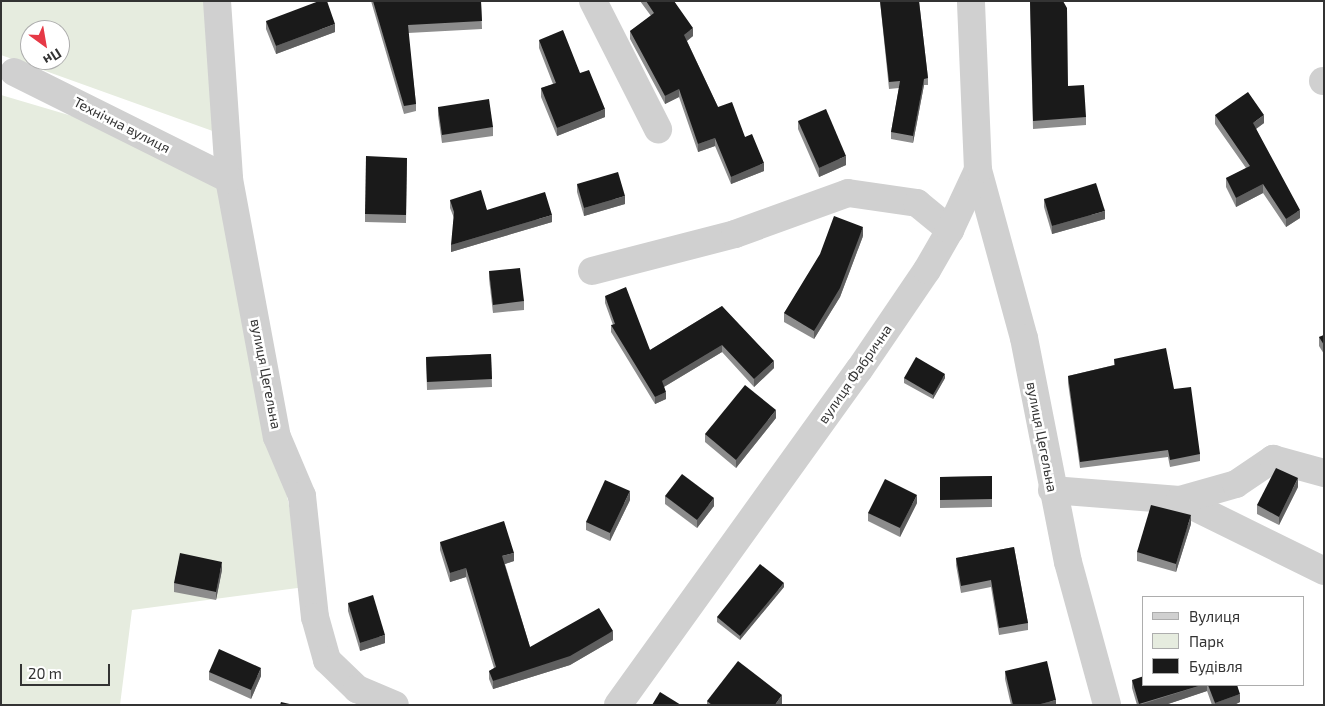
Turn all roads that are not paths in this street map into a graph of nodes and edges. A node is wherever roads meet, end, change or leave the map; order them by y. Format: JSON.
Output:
{"nodes":[{"id":1,"x":217,"y":1,"type":"edge"},
{"id":2,"x":593,"y":1,"type":"edge"},
{"id":3,"x":971,"y":1,"type":"edge"},
{"id":4,"x":14,"y":72,"type":"dead end"},
{"id":5,"x":658,"y":129,"type":"dead end"},
{"id":6,"x":978,"y":170,"type":"junction"},
{"id":7,"x":230,"y":179,"type":"junction"},
{"id":8,"x":950,"y":230,"type":"junction"},
{"id":9,"x":592,"y":271,"type":"dead end"},
{"id":10,"x":1324,"y":473,"type":"edge"},
{"id":11,"x":1052,"y":490,"type":"junction"},
{"id":12,"x":1180,"y":500,"type":"junction"},
{"id":13,"x":1324,"y":571,"type":"edge"},
{"id":14,"x":395,"y":705,"type":"edge"},
{"id":15,"x":618,"y":705,"type":"edge"},
{"id":16,"x":1108,"y":705,"type":"edge"}],
"edges":[{"from":1,"to":7,"type":"street","name":"вулиця Цегельна"},
{"from":2,"to":5,"type":"street"},
{"from":3,"to":6,"type":"street","name":"вулиця Фабрична"},
{"from":4,"to":7,"type":"street","name":"Технічна вулиця"},
{"from":6,"to":8,"type":"street","name":"вулиця Фабрична"},
{"from":6,"to":11,"type":"street","name":"вулиця Цегельна"},
{"from":7,"to":14,"type":"street","name":"вулиця Цегельна"},
{"from":8,"to":9,"type":"street"},
{"from":8,"to":15,"type":"street","name":"вулиця Фабрична"},
{"from":10,"to":12,"type":"street"},
{"from":11,"to":12,"type":"street"},
{"from":11,"to":16,"type":"street","name":"вулиця Цегельна"},
{"from":12,"to":13,"type":"street"}]}
